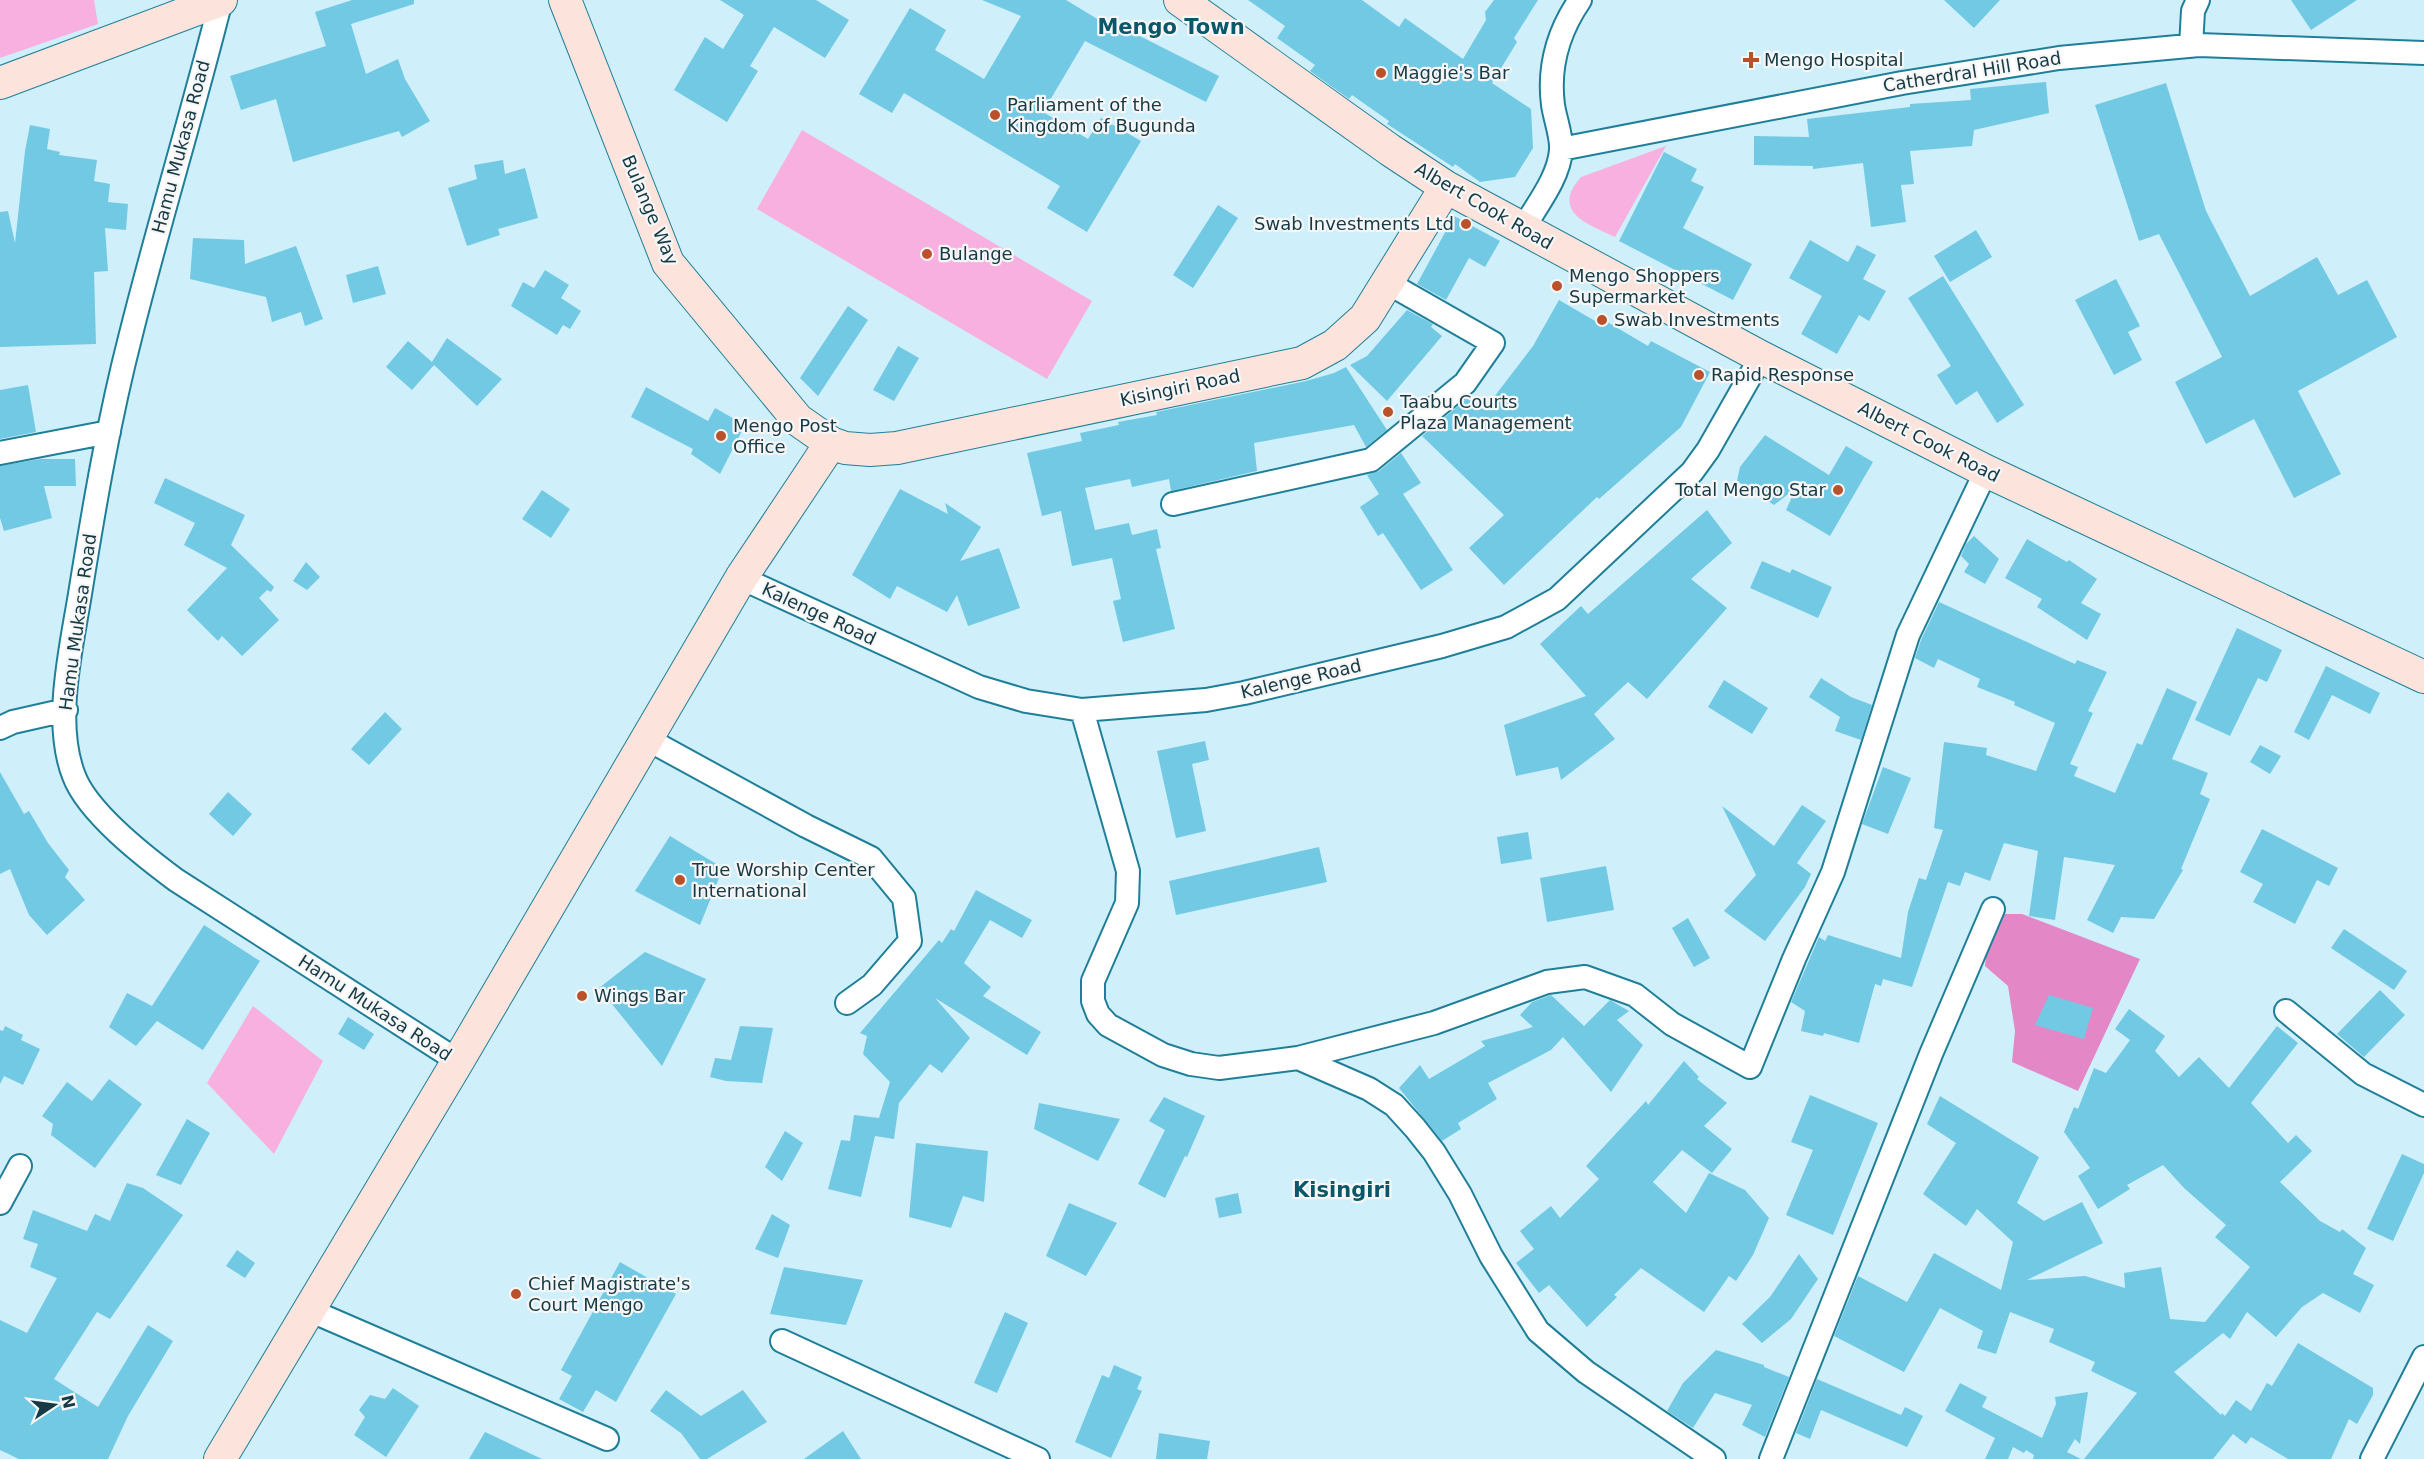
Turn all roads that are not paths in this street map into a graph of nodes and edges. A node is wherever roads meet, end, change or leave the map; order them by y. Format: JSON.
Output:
{"nodes":[{"id":1,"x":221,"y":0,"type":"edge"},
{"id":2,"x":565,"y":0,"type":"edge"},
{"id":3,"x":1180,"y":0,"type":"edge"},
{"id":4,"x":1580,"y":0,"type":"edge"},
{"id":5,"x":2198,"y":0,"type":"edge"},
{"id":6,"x":2191,"y":46,"type":"junction"},
{"id":7,"x":2424,"y":52,"type":"edge"},
{"id":8,"x":0,"y":83,"type":"edge"},
{"id":9,"x":1561,"y":149,"type":"junction"},
{"id":10,"x":1446,"y":187,"type":"junction"},
{"id":11,"x":1523,"y":229,"type":"junction"},
{"id":12,"x":1388,"y":283,"type":"junction"},
{"id":13,"x":1761,"y":357,"type":"junction"},
{"id":14,"x":109,"y":432,"type":"junction"},
{"id":15,"x":831,"y":443,"type":"junction"},
{"id":16,"x":0,"y":453,"type":"edge"},
{"id":17,"x":1986,"y":471,"type":"junction"},
{"id":18,"x":1173,"y":504,"type":"dead end"},
{"id":19,"x":741,"y":578,"type":"junction"},
{"id":20,"x":2424,"y":677,"type":"edge"},
{"id":21,"x":66,"y":710,"type":"junction"},
{"id":22,"x":1082,"y":710,"type":"junction"},
{"id":23,"x":0,"y":728,"type":"edge"},
{"id":24,"x":647,"y":739,"type":"junction"},
{"id":25,"x":1993,"y":909,"type":"dead end"},
{"id":26,"x":847,"y":1004,"type":"dead end"},
{"id":27,"x":2286,"y":1011,"type":"dead end"},
{"id":28,"x":1298,"y":1058,"type":"junction"},
{"id":29,"x":458,"y":1061,"type":"junction"},
{"id":30,"x":2424,"y":1105,"type":"edge"},
{"id":31,"x":20,"y":1166,"type":"dead end"},
{"id":32,"x":0,"y":1203,"type":"edge"},
{"id":33,"x":309,"y":1310,"type":"junction"},
{"id":34,"x":782,"y":1341,"type":"dead end"},
{"id":35,"x":2424,"y":1357,"type":"edge"},
{"id":36,"x":607,"y":1439,"type":"dead end"},
{"id":37,"x":220,"y":1459,"type":"edge"},
{"id":38,"x":1038,"y":1459,"type":"edge"},
{"id":39,"x":1714,"y":1459,"type":"edge"},
{"id":40,"x":1771,"y":1459,"type":"edge"},
{"id":41,"x":2372,"y":1459,"type":"edge"}],
"edges":[{"from":1,"to":8,"type":"main road"},
{"from":1,"to":14,"type":"street","name":"Hamu Mukasa Road"},
{"from":2,"to":15,"type":"main road","name":"Bulange Way"},
{"from":3,"to":10,"type":"main road","name":"Albert Cook Road"},
{"from":4,"to":9,"type":"street"},
{"from":5,"to":6,"type":"street"},
{"from":6,"to":7,"type":"street","name":"Catherdral Hill Road"},
{"from":6,"to":9,"type":"street","name":"Catherdral Hill Road"},
{"from":9,"to":11,"type":"street"},
{"from":10,"to":11,"type":"main road","name":"Albert Cook Road"},
{"from":10,"to":12,"type":"main road","name":"Kisingiri Road"},
{"from":11,"to":13,"type":"main road","name":"Albert Cook Road"},
{"from":12,"to":15,"type":"main road","name":"Kisingiri Road"},
{"from":12,"to":18,"type":"street"},
{"from":13,"to":17,"type":"main road","name":"Albert Cook Road"},
{"from":13,"to":22,"type":"street","name":"Kalenge Road"},
{"from":14,"to":16,"type":"street"},
{"from":14,"to":21,"type":"street","name":"Hamu Mukasa Road"},
{"from":15,"to":19,"type":"main road"},
{"from":17,"to":20,"type":"main road","name":"Albert Cook Road"},
{"from":17,"to":28,"type":"street"},
{"from":19,"to":22,"type":"street","name":"Kalenge Road"},
{"from":19,"to":24,"type":"main road"},
{"from":21,"to":23,"type":"street"},
{"from":21,"to":29,"type":"street","name":"Hamu Mukasa Road"},
{"from":22,"to":28,"type":"street"},
{"from":24,"to":26,"type":"street"},
{"from":24,"to":29,"type":"main road"},
{"from":25,"to":40,"type":"street"},
{"from":27,"to":30,"type":"street"},
{"from":28,"to":39,"type":"street"},
{"from":29,"to":33,"type":"main road"},
{"from":31,"to":32,"type":"street"},
{"from":33,"to":36,"type":"street"},
{"from":33,"to":37,"type":"main road"},
{"from":34,"to":38,"type":"street"},
{"from":35,"to":41,"type":"street"}]}
